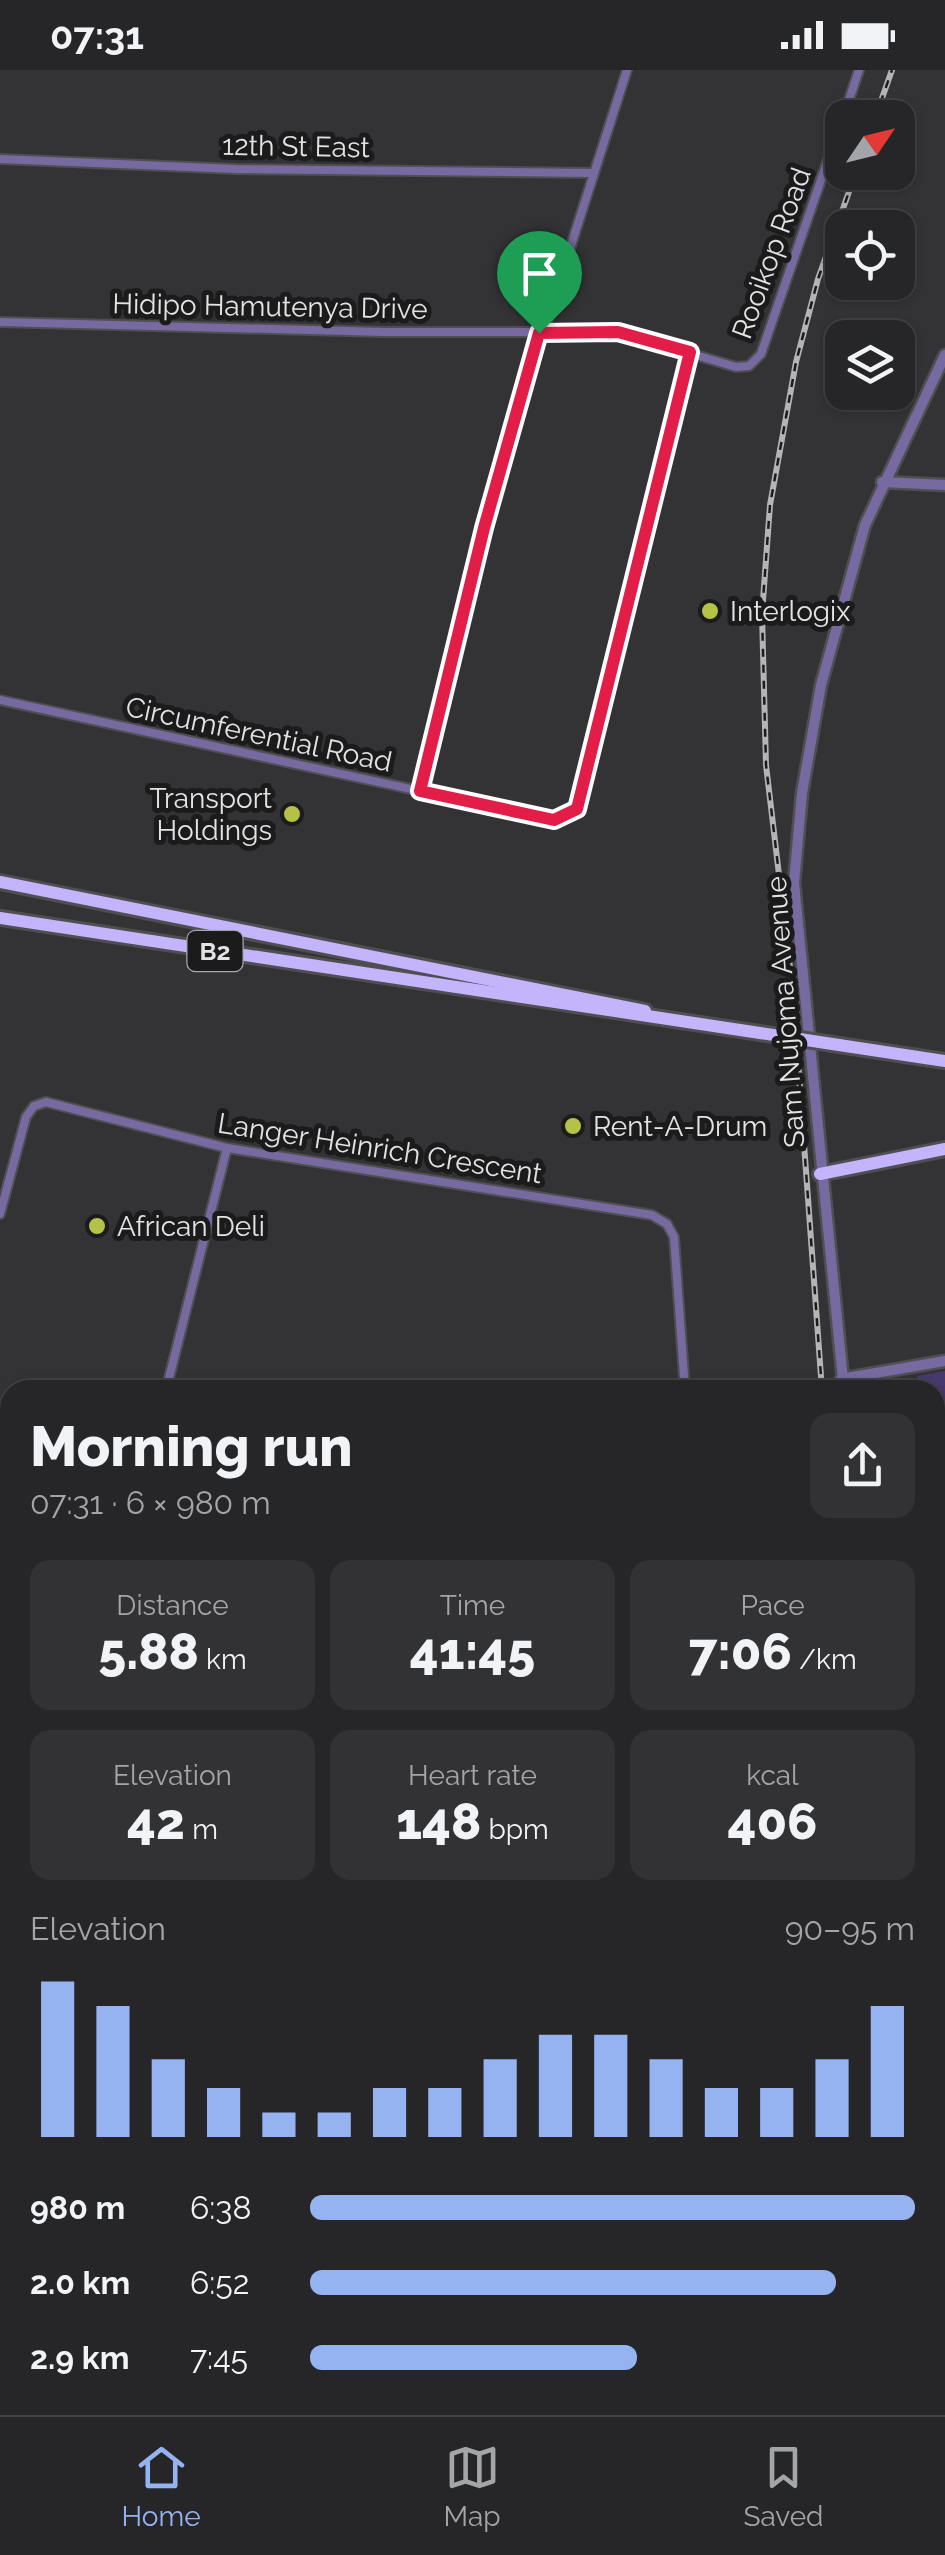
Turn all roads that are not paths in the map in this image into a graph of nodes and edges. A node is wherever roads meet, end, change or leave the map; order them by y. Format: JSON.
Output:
{"nodes":[{"id":1,"x":627,"y":70,"type":"edge"},
{"id":2,"x":859,"y":70,"type":"edge"},
{"id":3,"x":849,"y":100,"type":"edge"},
{"id":4,"x":0,"y":158,"type":"edge"},
{"id":5,"x":825,"y":170,"type":"edge"},
{"id":6,"x":591,"y":172,"type":"junction"},
{"id":7,"x":0,"y":322,"type":"edge"},
{"id":8,"x":539,"y":333,"type":"junction"},
{"id":9,"x":690,"y":352,"type":"junction"},
{"id":10,"x":945,"y":355,"type":"edge"},
{"id":11,"x":882,"y":482,"type":"junction"},
{"id":12,"x":945,"y":485,"type":"edge"},
{"id":13,"x":0,"y":700,"type":"edge"},
{"id":14,"x":420,"y":791,"type":"junction"},
{"id":15,"x":0,"y":882,"type":"edge"},
{"id":16,"x":0,"y":918,"type":"edge"},
{"id":17,"x":670,"y":1019,"type":"junction"},
{"id":18,"x":945,"y":1061,"type":"edge"},
{"id":19,"x":227,"y":1148,"type":"junction"},
{"id":20,"x":945,"y":1149,"type":"edge"},
{"id":21,"x":820,"y":1174,"type":"junction"},
{"id":22,"x":0,"y":1214,"type":"edge"},
{"id":23,"x":945,"y":1361,"type":"edge"},
{"id":24,"x":169,"y":1380,"type":"edge"},
{"id":25,"x":685,"y":1380,"type":"edge"},
{"id":26,"x":841,"y":1380,"type":"edge"},
{"id":27,"x":863,"y":1380,"type":"edge"}],
"edges":[{"from":1,"to":6,"type":"street"},
{"from":2,"to":3,"type":"street","name":"Rooikop Road"},
{"from":4,"to":6,"type":"street","name":"12th St East"},
{"from":5,"to":9,"type":"street","name":"Rooikop Road"},
{"from":6,"to":8,"type":"street"},
{"from":7,"to":8,"type":"street","name":"Hidipo Hamutenya Drive"},
{"from":8,"to":9,"type":"street","name":"Rooikop Road"},
{"from":8,"to":14,"type":"street"},
{"from":9,"to":14,"type":"street","name":"Circumferential Road"},
{"from":10,"to":11,"type":"street","name":"Sam Nujoma Avenue"},
{"from":11,"to":12,"type":"street"},
{"from":11,"to":21,"type":"street","name":"Sam Nujoma Avenue"},
{"from":13,"to":14,"type":"street","name":"Circumferential Road"},
{"from":15,"to":17,"type":"highway","number":"B2"},
{"from":16,"to":17,"type":"highway","number":"B2"},
{"from":17,"to":18,"type":"highway","number":"B2","bridge":true},
{"from":19,"to":22,"type":"street","name":"Langer Heinrich Crescent"},
{"from":19,"to":24,"type":"street"},
{"from":19,"to":25,"type":"street","name":"Langer Heinrich Crescent"},
{"from":20,"to":21,"type":"highway"},
{"from":21,"to":26,"type":"street","name":"Sam Nujoma Avenue"},
{"from":23,"to":27,"type":"street"}]}
